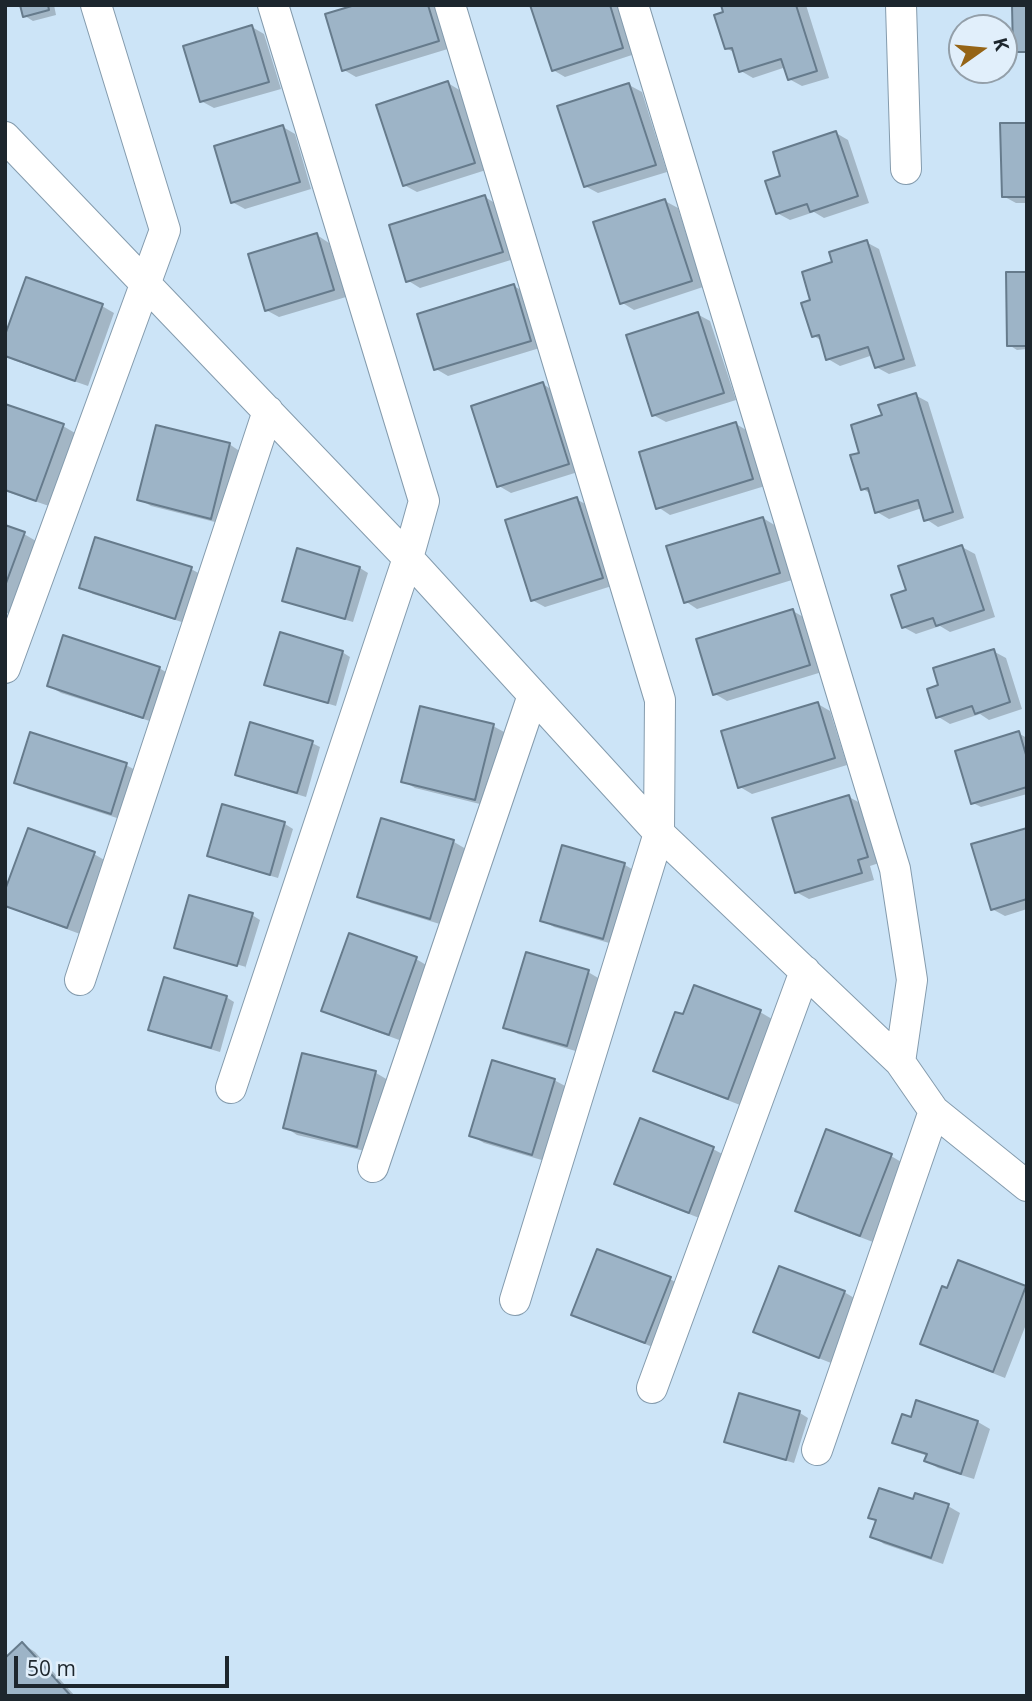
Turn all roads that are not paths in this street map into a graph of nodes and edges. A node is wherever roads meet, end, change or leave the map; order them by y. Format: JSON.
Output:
{"nodes":[{"id":1,"x":96,"y":5,"type":"edge"},
{"id":2,"x":273,"y":5,"type":"edge"},
{"id":3,"x":450,"y":5,"type":"edge"},
{"id":4,"x":633,"y":5,"type":"edge"},
{"id":5,"x":901,"y":5,"type":"edge"},
{"id":6,"x":5,"y":137,"type":"edge"},
{"id":7,"x":905,"y":169,"type":"dead end"},
{"id":8,"x":146,"y":284,"type":"junction"},
{"id":9,"x":268,"y":411,"type":"junction"},
{"id":10,"x":408,"y":558,"type":"junction"},
{"id":11,"x":5,"y":668,"type":"edge"},
{"id":12,"x":533,"y":695,"type":"junction"},
{"id":13,"x":659,"y":833,"type":"junction"},
{"id":14,"x":805,"y":971,"type":"junction"},
{"id":15,"x":80,"y":980,"type":"dead end"},
{"id":16,"x":900,"y":1062,"type":"junction"},
{"id":17,"x":231,"y":1088,"type":"dead end"},
{"id":18,"x":934,"y":1111,"type":"junction"},
{"id":19,"x":373,"y":1167,"type":"dead end"},
{"id":20,"x":1027,"y":1186,"type":"edge"},
{"id":21,"x":515,"y":1300,"type":"dead end"},
{"id":22,"x":652,"y":1388,"type":"dead end"},
{"id":23,"x":817,"y":1450,"type":"dead end"}],
"edges":[{"from":1,"to":8,"type":"street"},
{"from":2,"to":10,"type":"street"},
{"from":3,"to":13,"type":"street"},
{"from":4,"to":16,"type":"street"},
{"from":5,"to":7,"type":"street"},
{"from":6,"to":8,"type":"street"},
{"from":8,"to":9,"type":"street"},
{"from":8,"to":11,"type":"street"},
{"from":9,"to":10,"type":"street"},
{"from":9,"to":15,"type":"street"},
{"from":10,"to":12,"type":"street"},
{"from":10,"to":17,"type":"street"},
{"from":12,"to":13,"type":"street"},
{"from":12,"to":19,"type":"street"},
{"from":13,"to":14,"type":"street"},
{"from":13,"to":21,"type":"street"},
{"from":14,"to":16,"type":"street"},
{"from":14,"to":22,"type":"street"},
{"from":16,"to":18,"type":"street"},
{"from":18,"to":20,"type":"street"},
{"from":18,"to":23,"type":"street"}]}
